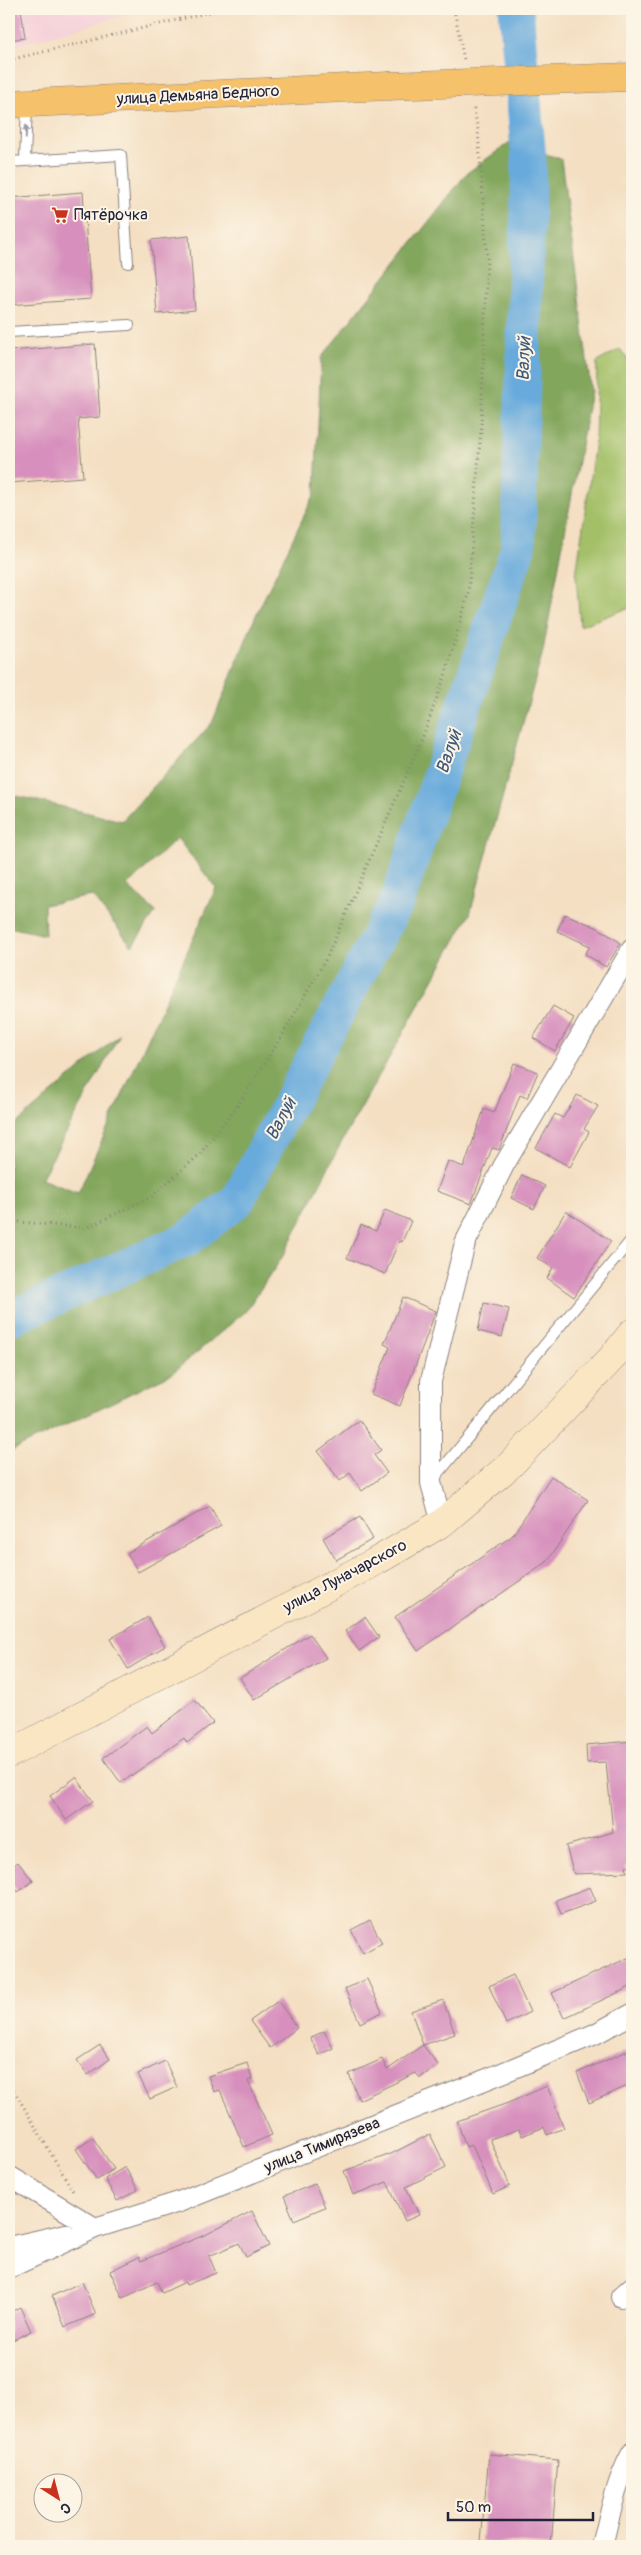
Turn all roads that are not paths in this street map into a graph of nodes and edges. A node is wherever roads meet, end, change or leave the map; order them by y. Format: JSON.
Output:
{"nodes":[{"id":1,"x":631,"y":77,"type":"edge"},
{"id":2,"x":18,"y":104,"type":"edge"},
{"id":3,"x":25,"y":161,"type":"junction"},
{"id":4,"x":9,"y":162,"type":"edge"},
{"id":5,"x":128,"y":263,"type":"dead end"},
{"id":6,"x":129,"y":325,"type":"dead end"},
{"id":7,"x":9,"y":332,"type":"edge"},
{"id":8,"x":632,"y":949,"type":"edge"},
{"id":9,"x":632,"y":1238,"type":"edge"},
{"id":10,"x":632,"y":1332,"type":"edge"},
{"id":11,"x":431,"y":1483,"type":"junction"},
{"id":12,"x":442,"y":1523,"type":"junction"},
{"id":13,"x":9,"y":1754,"type":"edge"},
{"id":14,"x":632,"y":2014,"type":"edge"},
{"id":15,"x":9,"y":2176,"type":"edge"},
{"id":16,"x":95,"y":2228,"type":"junction"},
{"id":17,"x":9,"y":2247,"type":"edge"},
{"id":18,"x":9,"y":2268,"type":"edge"},
{"id":19,"x":632,"y":2454,"type":"edge"},
{"id":20,"x":602,"y":2546,"type":"edge"}],
"edges":[{"from":1,"to":2,"type":"main road","name":"улица Демьяна Бедного","bridge":true},
{"from":3,"to":2,"type":"lane","one_way":true},
{"from":3,"to":4,"type":"lane"},
{"from":3,"to":5,"type":"lane"},
{"from":6,"to":7,"type":"lane"},
{"from":8,"to":11,"type":"street"},
{"from":9,"to":11,"type":"lane"},
{"from":10,"to":12,"type":"main road","name":"улица Луначарского"},
{"from":11,"to":12,"type":"street"},
{"from":12,"to":13,"type":"main road","name":"улица Луначарского"},
{"from":14,"to":16,"type":"street","name":"улица Тимирязева"},
{"from":15,"to":16,"type":"street"},
{"from":16,"to":17,"type":"street"},
{"from":16,"to":18,"type":"street","name":"улица Тимирязева"},
{"from":19,"to":20,"type":"street"}]}
